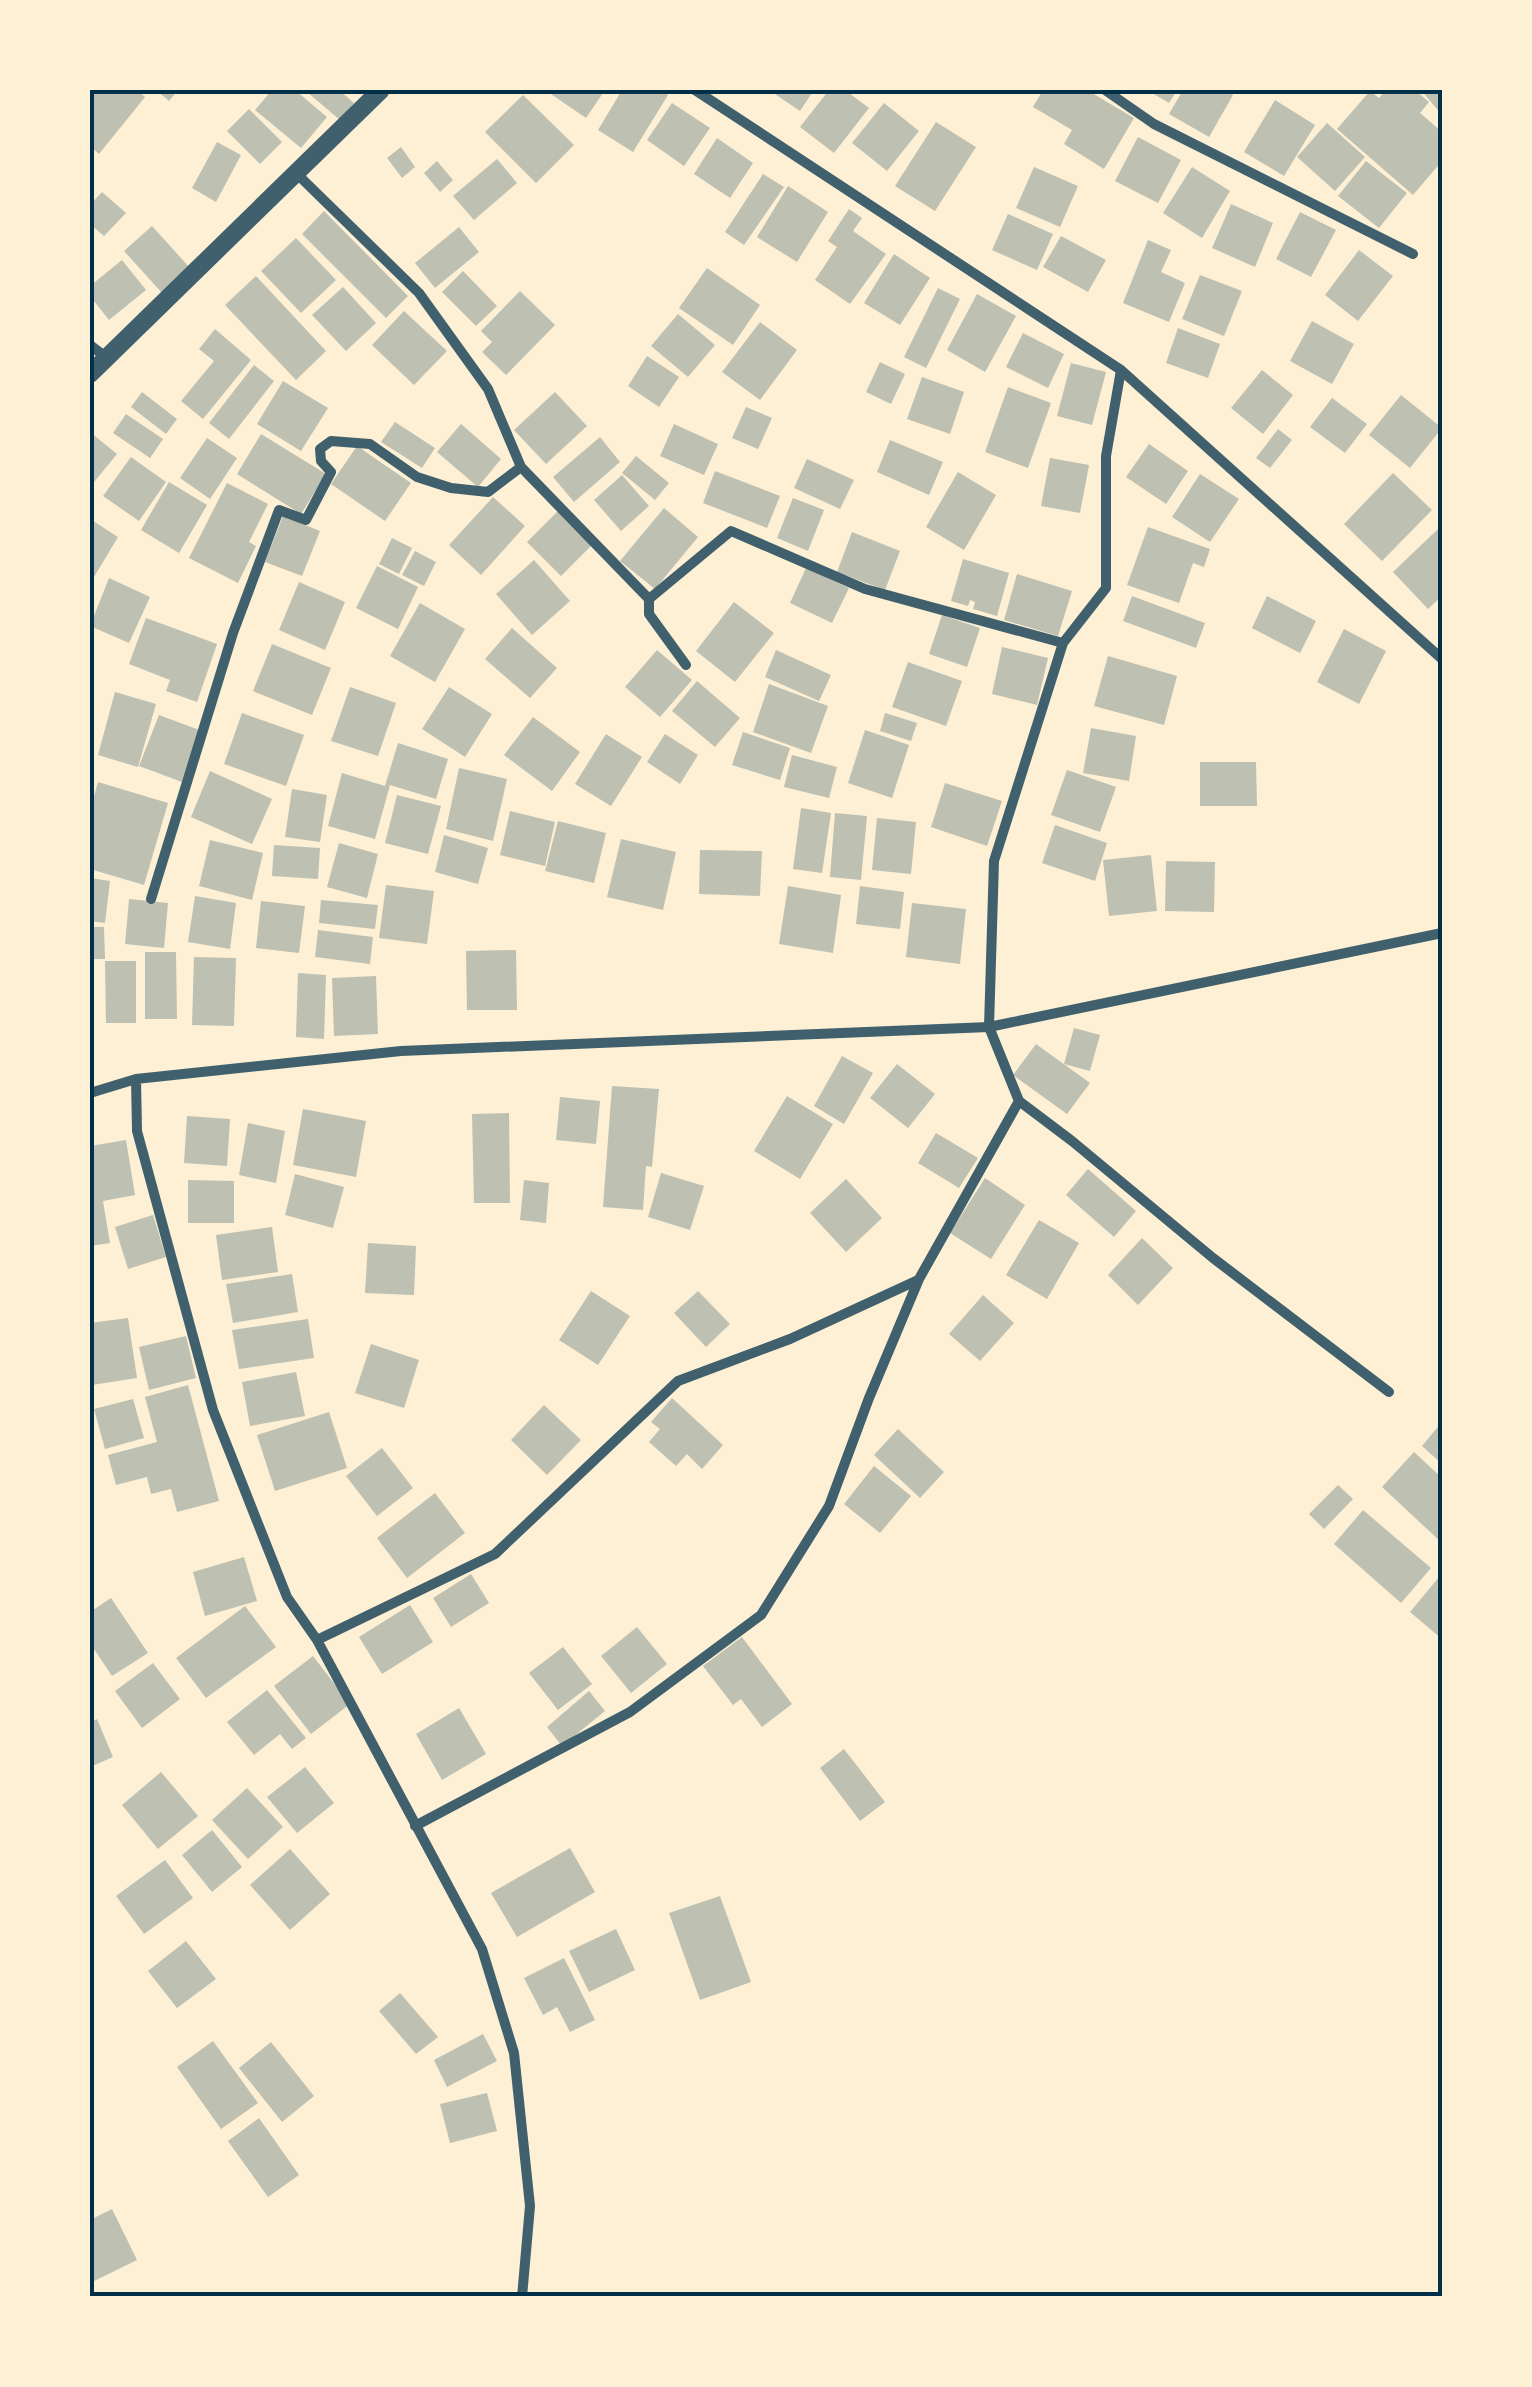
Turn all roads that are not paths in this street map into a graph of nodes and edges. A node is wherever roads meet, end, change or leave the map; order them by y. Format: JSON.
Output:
{"nodes":[{"id":1,"x":381,"y":90,"type":"edge"},
{"id":2,"x":695,"y":90,"type":"edge"},
{"id":3,"x":1104,"y":90,"type":"edge"},
{"id":4,"x":297,"y":174,"type":"junction"},
{"id":5,"x":1412,"y":254,"type":"dead end"},
{"id":6,"x":90,"y":345,"type":"edge"},
{"id":7,"x":106,"y":358,"type":"junction"},
{"id":8,"x":1120,"y":370,"type":"junction"},
{"id":9,"x":90,"y":374,"type":"edge"},
{"id":10,"x":521,"y":467,"type":"junction"},
{"id":11,"x":649,"y":598,"type":"junction"},
{"id":12,"x":1062,"y":642,"type":"junction"},
{"id":13,"x":1442,"y":659,"type":"edge"},
{"id":14,"x":686,"y":665,"type":"dead end"},
{"id":15,"x":151,"y":899,"type":"dead end"},
{"id":16,"x":1442,"y":933,"type":"edge"},
{"id":17,"x":988,"y":1027,"type":"junction"},
{"id":18,"x":136,"y":1079,"type":"junction"},
{"id":19,"x":90,"y":1093,"type":"edge"},
{"id":20,"x":1018,"y":1101,"type":"junction"},
{"id":21,"x":918,"y":1279,"type":"junction"},
{"id":22,"x":1389,"y":1392,"type":"dead end"},
{"id":23,"x":318,"y":1640,"type":"junction"},
{"id":24,"x":415,"y":1826,"type":"junction"},
{"id":25,"x":522,"y":2297,"type":"edge"}],
"edges":[{"from":1,"to":4,"type":"street"},
{"from":2,"to":8,"type":"street"},
{"from":3,"to":5,"type":"street"},
{"from":4,"to":7,"type":"street"},
{"from":4,"to":10,"type":"street"},
{"from":6,"to":7,"type":"street"},
{"from":7,"to":9,"type":"street"},
{"from":8,"to":12,"type":"street"},
{"from":8,"to":13,"type":"street"},
{"from":10,"to":11,"type":"street"},
{"from":10,"to":15,"type":"street"},
{"from":11,"to":12,"type":"street"},
{"from":11,"to":14,"type":"street"},
{"from":12,"to":17,"type":"street"},
{"from":16,"to":17,"type":"street"},
{"from":17,"to":18,"type":"street"},
{"from":17,"to":20,"type":"street"},
{"from":18,"to":19,"type":"street"},
{"from":18,"to":23,"type":"street"},
{"from":20,"to":21,"type":"street"},
{"from":20,"to":22,"type":"street"},
{"from":21,"to":23,"type":"street"},
{"from":21,"to":24,"type":"street"},
{"from":23,"to":24,"type":"street"},
{"from":24,"to":25,"type":"street"}]}
